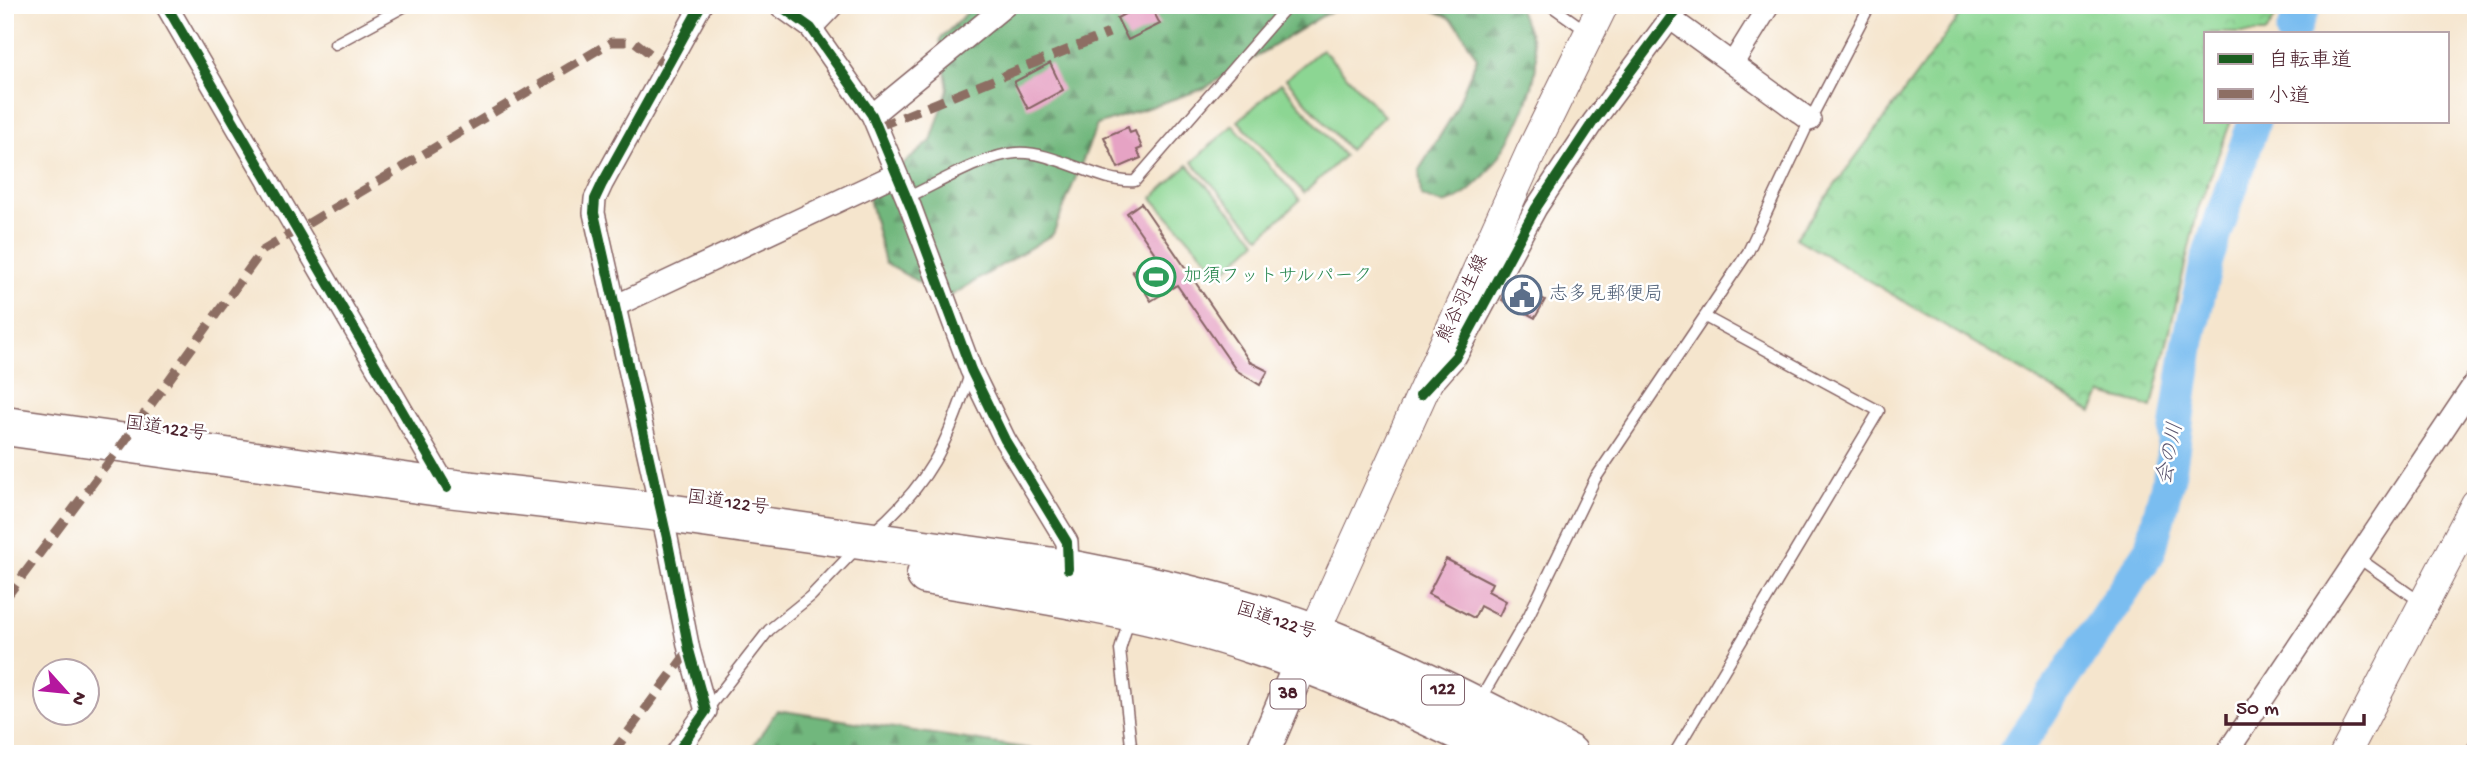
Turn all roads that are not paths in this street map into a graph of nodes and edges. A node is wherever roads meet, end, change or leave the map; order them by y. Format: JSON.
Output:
{"nodes":[{"id":1,"x":166,"y":5,"type":"edge"},
{"id":2,"x":407,"y":5,"type":"edge"},
{"id":3,"x":701,"y":5,"type":"edge"},
{"id":4,"x":779,"y":5,"type":"edge"},
{"id":5,"x":833,"y":5,"type":"edge"},
{"id":6,"x":1006,"y":5,"type":"edge"},
{"id":7,"x":1288,"y":5,"type":"edge"},
{"id":8,"x":1549,"y":5,"type":"edge"},
{"id":9,"x":1603,"y":5,"type":"edge"},
{"id":10,"x":1769,"y":5,"type":"edge"},
{"id":11,"x":1870,"y":5,"type":"edge"},
{"id":12,"x":1675,"y":12,"type":"edge"},
{"id":13,"x":811,"y":28,"type":"junction"},
{"id":14,"x":1589,"y":33,"type":"junction"},
{"id":15,"x":335,"y":44,"type":"dead end"},
{"id":16,"x":1733,"y":63,"type":"junction"},
{"id":17,"x":872,"y":115,"type":"junction"},
{"id":18,"x":1810,"y":120,"type":"junction"},
{"id":19,"x":897,"y":174,"type":"junction"},
{"id":20,"x":906,"y":198,"type":"junction"},
{"id":21,"x":615,"y":306,"type":"junction"},
{"id":22,"x":1707,"y":318,"type":"junction"},
{"id":23,"x":971,"y":370,"type":"junction"},
{"id":24,"x":2476,"y":381,"type":"edge"},
{"id":25,"x":1420,"y":396,"type":"junction"},
{"id":26,"x":5,"y":426,"type":"edge"},
{"id":27,"x":5,"y":450,"type":"edge"},
{"id":28,"x":447,"y":488,"type":"junction"},
{"id":29,"x":2476,"y":504,"type":"edge"},
{"id":30,"x":664,"y":525,"type":"junction"},
{"id":31,"x":854,"y":551,"type":"junction"},
{"id":32,"x":2357,"y":557,"type":"junction"},
{"id":33,"x":1068,"y":569,"type":"junction"},
{"id":34,"x":2424,"y":604,"type":"junction"},
{"id":35,"x":1131,"y":612,"type":"junction"},
{"id":36,"x":1307,"y":648,"type":"junction"},
{"id":37,"x":1477,"y":706,"type":"junction"},
{"id":38,"x":706,"y":710,"type":"junction"},
{"id":39,"x":2476,"y":743,"type":"edge"},
{"id":40,"x":676,"y":754,"type":"edge"},
{"id":41,"x":1132,"y":754,"type":"edge"},
{"id":42,"x":1262,"y":754,"type":"edge"},
{"id":43,"x":1505,"y":754,"type":"edge"},
{"id":44,"x":1569,"y":754,"type":"edge"},
{"id":45,"x":1674,"y":754,"type":"edge"},
{"id":46,"x":2226,"y":754,"type":"edge"},
{"id":47,"x":2346,"y":754,"type":"edge"},
{"id":48,"x":2469,"y":754,"type":"edge"}],
"edges":[{"from":1,"to":28,"type":"street"},
{"from":2,"to":15,"type":"lane"},
{"from":3,"to":21,"type":"street"},
{"from":4,"to":13,"type":"street"},
{"from":5,"to":13,"type":"street"},
{"from":6,"to":17,"type":"street"},
{"from":7,"to":20,"type":"lane"},
{"from":8,"to":14,"type":"lane"},
{"from":9,"to":14,"type":"main road","name":"熊谷羽生線"},
{"from":10,"to":16,"type":"street"},
{"from":11,"to":18,"type":"lane"},
{"from":12,"to":16,"type":"street"},
{"from":12,"to":25,"type":"street"},
{"from":13,"to":17,"type":"street"},
{"from":14,"to":25,"type":"main road","name":"熊谷羽生線"},
{"from":16,"to":18,"type":"street"},
{"from":17,"to":19,"type":"street"},
{"from":18,"to":22,"type":"lane"},
{"from":19,"to":20,"type":"street"},
{"from":19,"to":21,"type":"street"},
{"from":20,"to":23,"type":"street"},
{"from":21,"to":30,"type":"street"},
{"from":22,"to":37,"type":"lane"},
{"from":22,"to":45,"type":"lane"},
{"from":23,"to":31,"type":"lane"},
{"from":23,"to":33,"type":"street"},
{"from":24,"to":32,"type":"street"},
{"from":25,"to":36,"type":"main road","name":"熊谷羽生線"},
{"from":26,"to":28,"type":"highway","name":"国道122号","number":"122"},
{"from":27,"to":30,"type":"highway","name":"国道122号","number":"122"},
{"from":28,"to":30,"type":"highway","name":"国道122号","number":"122"},
{"from":29,"to":34,"type":"main road"},
{"from":30,"to":31,"type":"highway","name":"国道122号","number":"122"},
{"from":30,"to":38,"type":"street"},
{"from":31,"to":33,"type":"highway","name":"国道122号","number":"122"},
{"from":31,"to":35,"type":"highway","name":"国道122号","number":"122"},
{"from":31,"to":38,"type":"lane"},
{"from":32,"to":34,"type":"lane"},
{"from":32,"to":46,"type":"street"},
{"from":33,"to":36,"type":"highway","name":"国道122号","number":"122"},
{"from":34,"to":47,"type":"main road"},
{"from":35,"to":36,"type":"highway","name":"国道122号","number":"122"},
{"from":35,"to":41,"type":"lane"},
{"from":36,"to":37,"type":"highway","name":"国道122号","number":"122"},
{"from":36,"to":42,"type":"main road","number":"38"},
{"from":36,"to":43,"type":"highway","name":"国道122号","number":"122"},
{"from":37,"to":44,"type":"highway","name":"国道122号","number":"122"},
{"from":38,"to":40,"type":"street"},
{"from":39,"to":48,"type":"lane"}]}
